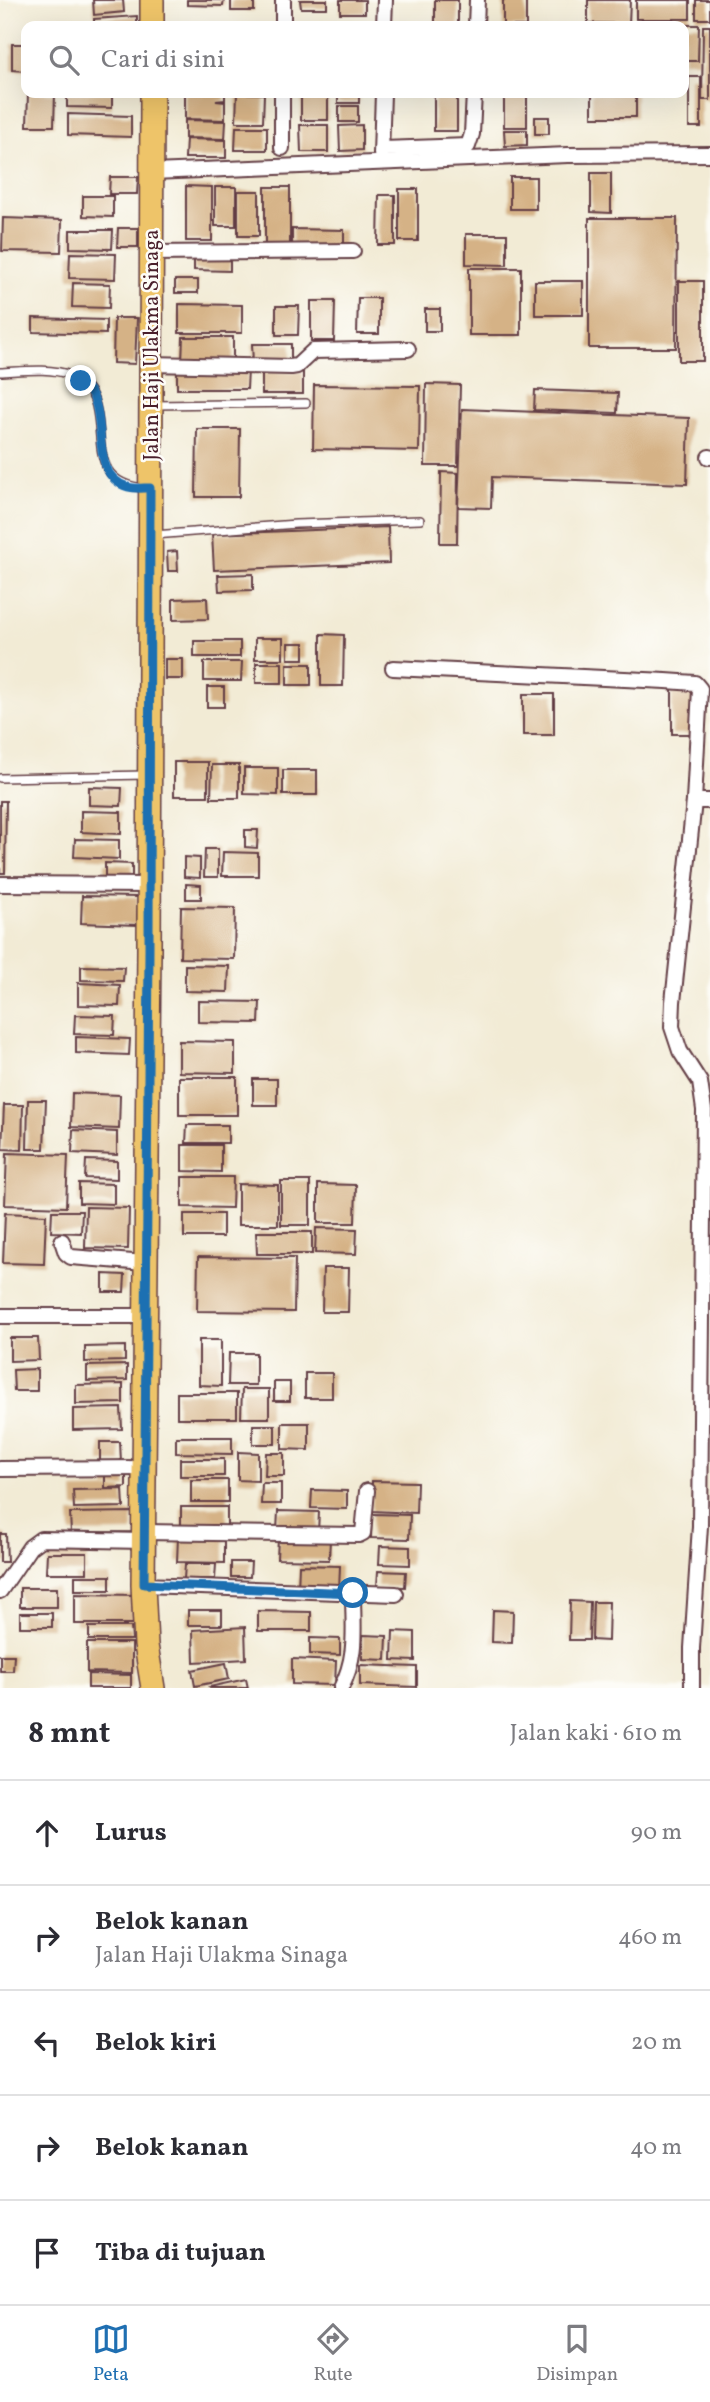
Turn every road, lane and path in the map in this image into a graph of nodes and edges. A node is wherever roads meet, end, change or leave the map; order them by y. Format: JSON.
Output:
{"nodes":[{"id":1,"x":152,"y":0,"type":"edge"},
{"id":2,"x":283,"y":0,"type":"edge"},
{"id":3,"x":385,"y":0,"type":"edge"},
{"id":4,"x":477,"y":0,"type":"edge"},
{"id":5,"x":152,"y":21,"type":"edge"},
{"id":6,"x":283,"y":21,"type":"edge"},
{"id":7,"x":384,"y":21,"type":"edge"},
{"id":8,"x":476,"y":21,"type":"edge"},
{"id":9,"x":152,"y":98,"type":"edge"},
{"id":10,"x":282,"y":98,"type":"edge"},
{"id":11,"x":383,"y":98,"type":"edge"},
{"id":12,"x":474,"y":98,"type":"edge"},
{"id":13,"x":282,"y":148,"type":"dead end"},
{"id":14,"x":710,"y":154,"type":"edge"},
{"id":15,"x":152,"y":172,"type":"junction"},
{"id":16,"x":353,"y":251,"type":"dead end"},
{"id":17,"x":151,"y":253,"type":"junction"},
{"id":18,"x":408,"y":349,"type":"dead end"},
{"id":19,"x":150,"y":364,"type":"junction"},
{"id":20,"x":0,"y":372,"type":"edge"},
{"id":21,"x":306,"y":403,"type":"dead end"},
{"id":22,"x":150,"y":405,"type":"junction"},
{"id":23,"x":150,"y":488,"type":"junction"},
{"id":24,"x":420,"y":520,"type":"dead end"},
{"id":25,"x":150,"y":536,"type":"junction"},
{"id":26,"x":393,"y":668,"type":"dead end"},
{"id":27,"x":149,"y":775,"type":"junction"},
{"id":28,"x":0,"y":778,"type":"edge"},
{"id":29,"x":694,"y":801,"type":"junction"},
{"id":30,"x":710,"y":801,"type":"edge"},
{"id":31,"x":0,"y":884,"type":"edge"},
{"id":32,"x":148,"y":885,"type":"junction"},
{"id":33,"x":62,"y":1241,"type":"dead end"},
{"id":34,"x":145,"y":1262,"type":"junction"},
{"id":35,"x":0,"y":1316,"type":"edge"},
{"id":36,"x":145,"y":1316,"type":"junction"},
{"id":37,"x":145,"y":1468,"type":"junction"},
{"id":38,"x":0,"y":1469,"type":"edge"},
{"id":39,"x":367,"y":1491,"type":"dead end"},
{"id":40,"x":144,"y":1536,"type":"junction"},
{"id":41,"x":144,"y":1584,"type":"junction"},
{"id":42,"x":0,"y":1591,"type":"edge"},
{"id":43,"x":353,"y":1593,"type":"junction"},
{"id":44,"x":396,"y":1594,"type":"dead end"},
{"id":45,"x":153,"y":1688,"type":"edge"},
{"id":46,"x":341,"y":1688,"type":"edge"},
{"id":47,"x":692,"y":1688,"type":"edge"}],
"edges":[{"from":1,"to":5,"type":"main road"},
{"from":2,"to":6,"type":"street"},
{"from":3,"to":7,"type":"street"},
{"from":4,"to":8,"type":"street"},
{"from":9,"to":15,"type":"main road","name":"Jalan Haji Ulakma Sinaga"},
{"from":10,"to":13,"type":"street"},
{"from":11,"to":12,"type":"street"},
{"from":14,"to":15,"type":"street"},
{"from":15,"to":17,"type":"main road","name":"Jalan Haji Ulakma Sinaga"},
{"from":16,"to":17,"type":"street"},
{"from":17,"to":19,"type":"main road","name":"Jalan Haji Ulakma Sinaga"},
{"from":18,"to":19,"type":"street"},
{"from":19,"to":22,"type":"main road","name":"Jalan Haji Ulakma Sinaga"},
{"from":20,"to":23,"type":"lane"},
{"from":21,"to":22,"type":"lane"},
{"from":22,"to":23,"type":"main road","name":"Jalan Haji Ulakma Sinaga"},
{"from":23,"to":25,"type":"main road","name":"Jalan Haji Ulakma Sinaga"},
{"from":24,"to":25,"type":"lane"},
{"from":25,"to":27,"type":"main road","name":"Jalan Haji Ulakma Sinaga"},
{"from":26,"to":29,"type":"street"},
{"from":27,"to":28,"type":"lane"},
{"from":27,"to":32,"type":"main road","name":"Jalan Haji Ulakma Sinaga"},
{"from":29,"to":30,"type":"street"},
{"from":29,"to":47,"type":"street"},
{"from":31,"to":32,"type":"street"},
{"from":32,"to":34,"type":"main road","name":"Jalan Haji Ulakma Sinaga"},
{"from":33,"to":34,"type":"street"},
{"from":34,"to":36,"type":"main road","name":"Jalan Haji Ulakma Sinaga"},
{"from":35,"to":36,"type":"street"},
{"from":36,"to":37,"type":"main road","name":"Jalan Haji Ulakma Sinaga"},
{"from":37,"to":38,"type":"street"},
{"from":37,"to":40,"type":"main road","name":"Jalan Haji Ulakma Sinaga"},
{"from":39,"to":40,"type":"street"},
{"from":40,"to":41,"type":"main road","name":"Jalan Haji Ulakma Sinaga"},
{"from":40,"to":42,"type":"street"},
{"from":41,"to":43,"type":"street"},
{"from":41,"to":45,"type":"main road","name":"Jalan Haji Ulakma Sinaga"},
{"from":43,"to":44,"type":"street"},
{"from":43,"to":46,"type":"street"}]}
